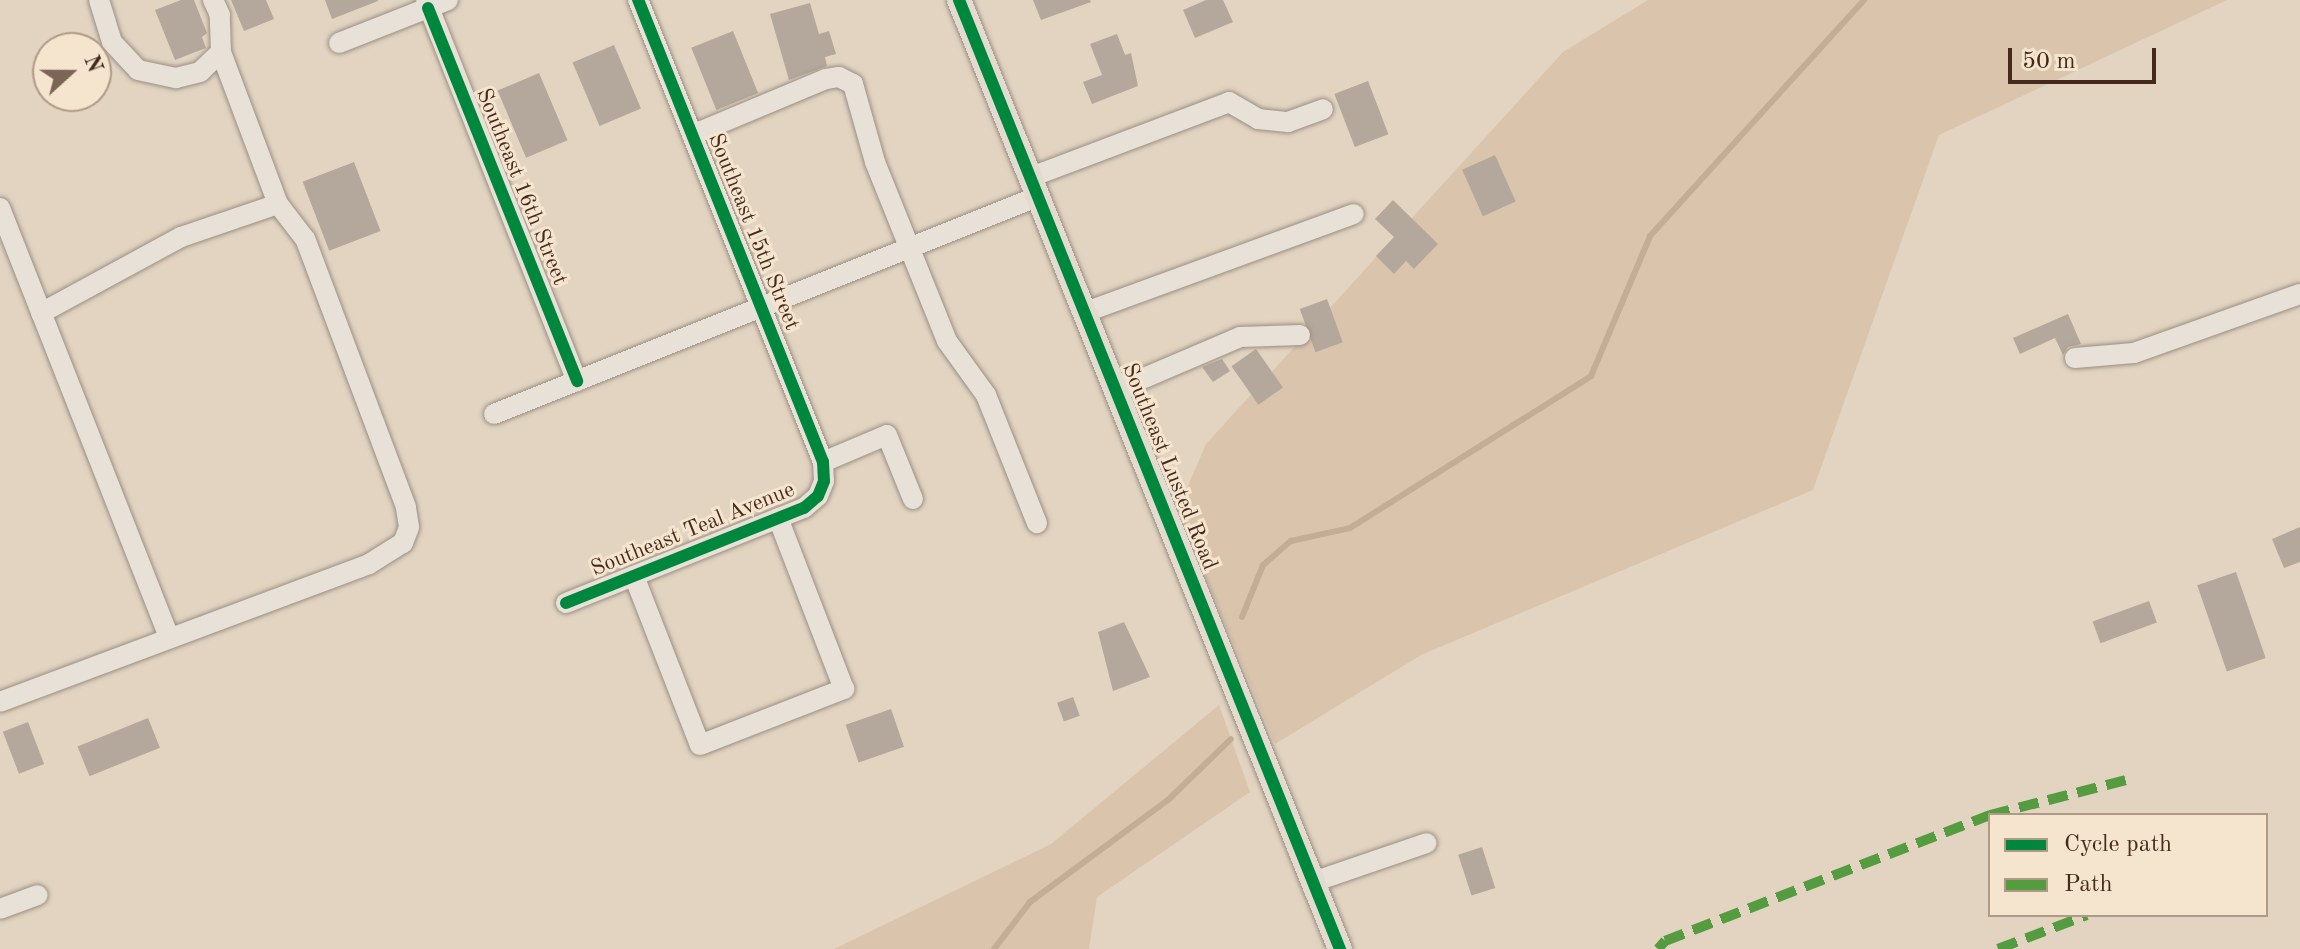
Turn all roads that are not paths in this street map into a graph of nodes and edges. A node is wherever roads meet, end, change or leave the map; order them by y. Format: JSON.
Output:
{"nodes":[{"id":1,"x":99,"y":0,"type":"edge"},
{"id":2,"x":213,"y":0,"type":"edge"},
{"id":3,"x":638,"y":0,"type":"edge"},
{"id":4,"x":959,"y":0,"type":"edge"},
{"id":5,"x":434,"y":3,"type":"edge"},
{"id":6,"x":339,"y":43,"type":"dead end"},
{"id":7,"x":221,"y":52,"type":"junction"},
{"id":8,"x":1323,"y":109,"type":"dead end"},
{"id":9,"x":692,"y":135,"type":"junction"},
{"id":10,"x":1035,"y":187,"type":"junction"},
{"id":11,"x":278,"y":204,"type":"junction"},
{"id":12,"x":0,"y":208,"type":"edge"},
{"id":13,"x":1354,"y":214,"type":"dead end"},
{"id":14,"x":910,"y":248,"type":"junction"},
{"id":15,"x":2300,"y":294,"type":"edge"},
{"id":16,"x":762,"y":307,"type":"junction"},
{"id":17,"x":1086,"y":312,"type":"junction"},
{"id":18,"x":41,"y":313,"type":"junction"},
{"id":19,"x":1300,"y":335,"type":"dead end"},
{"id":20,"x":2075,"y":358,"type":"dead end"},
{"id":21,"x":577,"y":381,"type":"junction"},
{"id":22,"x":1116,"y":390,"type":"junction"},
{"id":23,"x":494,"y":414,"type":"dead end"},
{"id":24,"x":824,"y":471,"type":"junction"},
{"id":25,"x":913,"y":499,"type":"dead end"},
{"id":26,"x":778,"y":518,"type":"junction"},
{"id":27,"x":1037,"y":523,"type":"dead end"},
{"id":28,"x":634,"y":576,"type":"junction"},
{"id":29,"x":566,"y":603,"type":"dead end"},
{"id":30,"x":169,"y":638,"type":"junction"},
{"id":31,"x":0,"y":702,"type":"edge"},
{"id":32,"x":1427,"y":843,"type":"dead end"},
{"id":33,"x":1313,"y":882,"type":"junction"},
{"id":34,"x":38,"y":895,"type":"dead end"},
{"id":35,"x":0,"y":909,"type":"edge"},
{"id":36,"x":1340,"y":949,"type":"edge"}],
"edges":[{"from":1,"to":7,"type":"street"},
{"from":2,"to":7,"type":"street"},
{"from":3,"to":9,"type":"street","name":"Southeast 15th Street"},
{"from":4,"to":10,"type":"main road","name":"Southeast Lusted Road"},
{"from":5,"to":6,"type":"street"},
{"from":5,"to":21,"type":"street","name":"Southeast 16th Street"},
{"from":7,"to":11,"type":"street"},
{"from":8,"to":10,"type":"street"},
{"from":9,"to":14,"type":"street"},
{"from":9,"to":16,"type":"street","name":"Southeast 15th Street"},
{"from":10,"to":14,"type":"street"},
{"from":10,"to":17,"type":"main road","name":"Southeast Lusted Road"},
{"from":11,"to":18,"type":"street"},
{"from":11,"to":30,"type":"street"},
{"from":12,"to":18,"type":"street"},
{"from":13,"to":17,"type":"street"},
{"from":14,"to":16,"type":"street"},
{"from":14,"to":27,"type":"street"},
{"from":15,"to":20,"type":"street"},
{"from":16,"to":21,"type":"street"},
{"from":16,"to":24,"type":"street","name":"Southeast 15th Street"},
{"from":17,"to":22,"type":"main road","name":"Southeast Lusted Road"},
{"from":18,"to":30,"type":"street"},
{"from":19,"to":22,"type":"street"},
{"from":21,"to":23,"type":"street"},
{"from":22,"to":33,"type":"main road","name":"Southeast Lusted Road"},
{"from":24,"to":25,"type":"street"},
{"from":24,"to":26,"type":"street","name":"Southeast Teal Avenue"},
{"from":26,"to":28,"type":"street","name":"Southeast Teal Avenue"},
{"from":26,"to":28,"type":"street"},
{"from":28,"to":29,"type":"street","name":"Southeast Teal Avenue"},
{"from":30,"to":31,"type":"street"},
{"from":32,"to":33,"type":"street"},
{"from":33,"to":36,"type":"main road","name":"Southeast Lusted Road"},
{"from":34,"to":35,"type":"street"}]}
